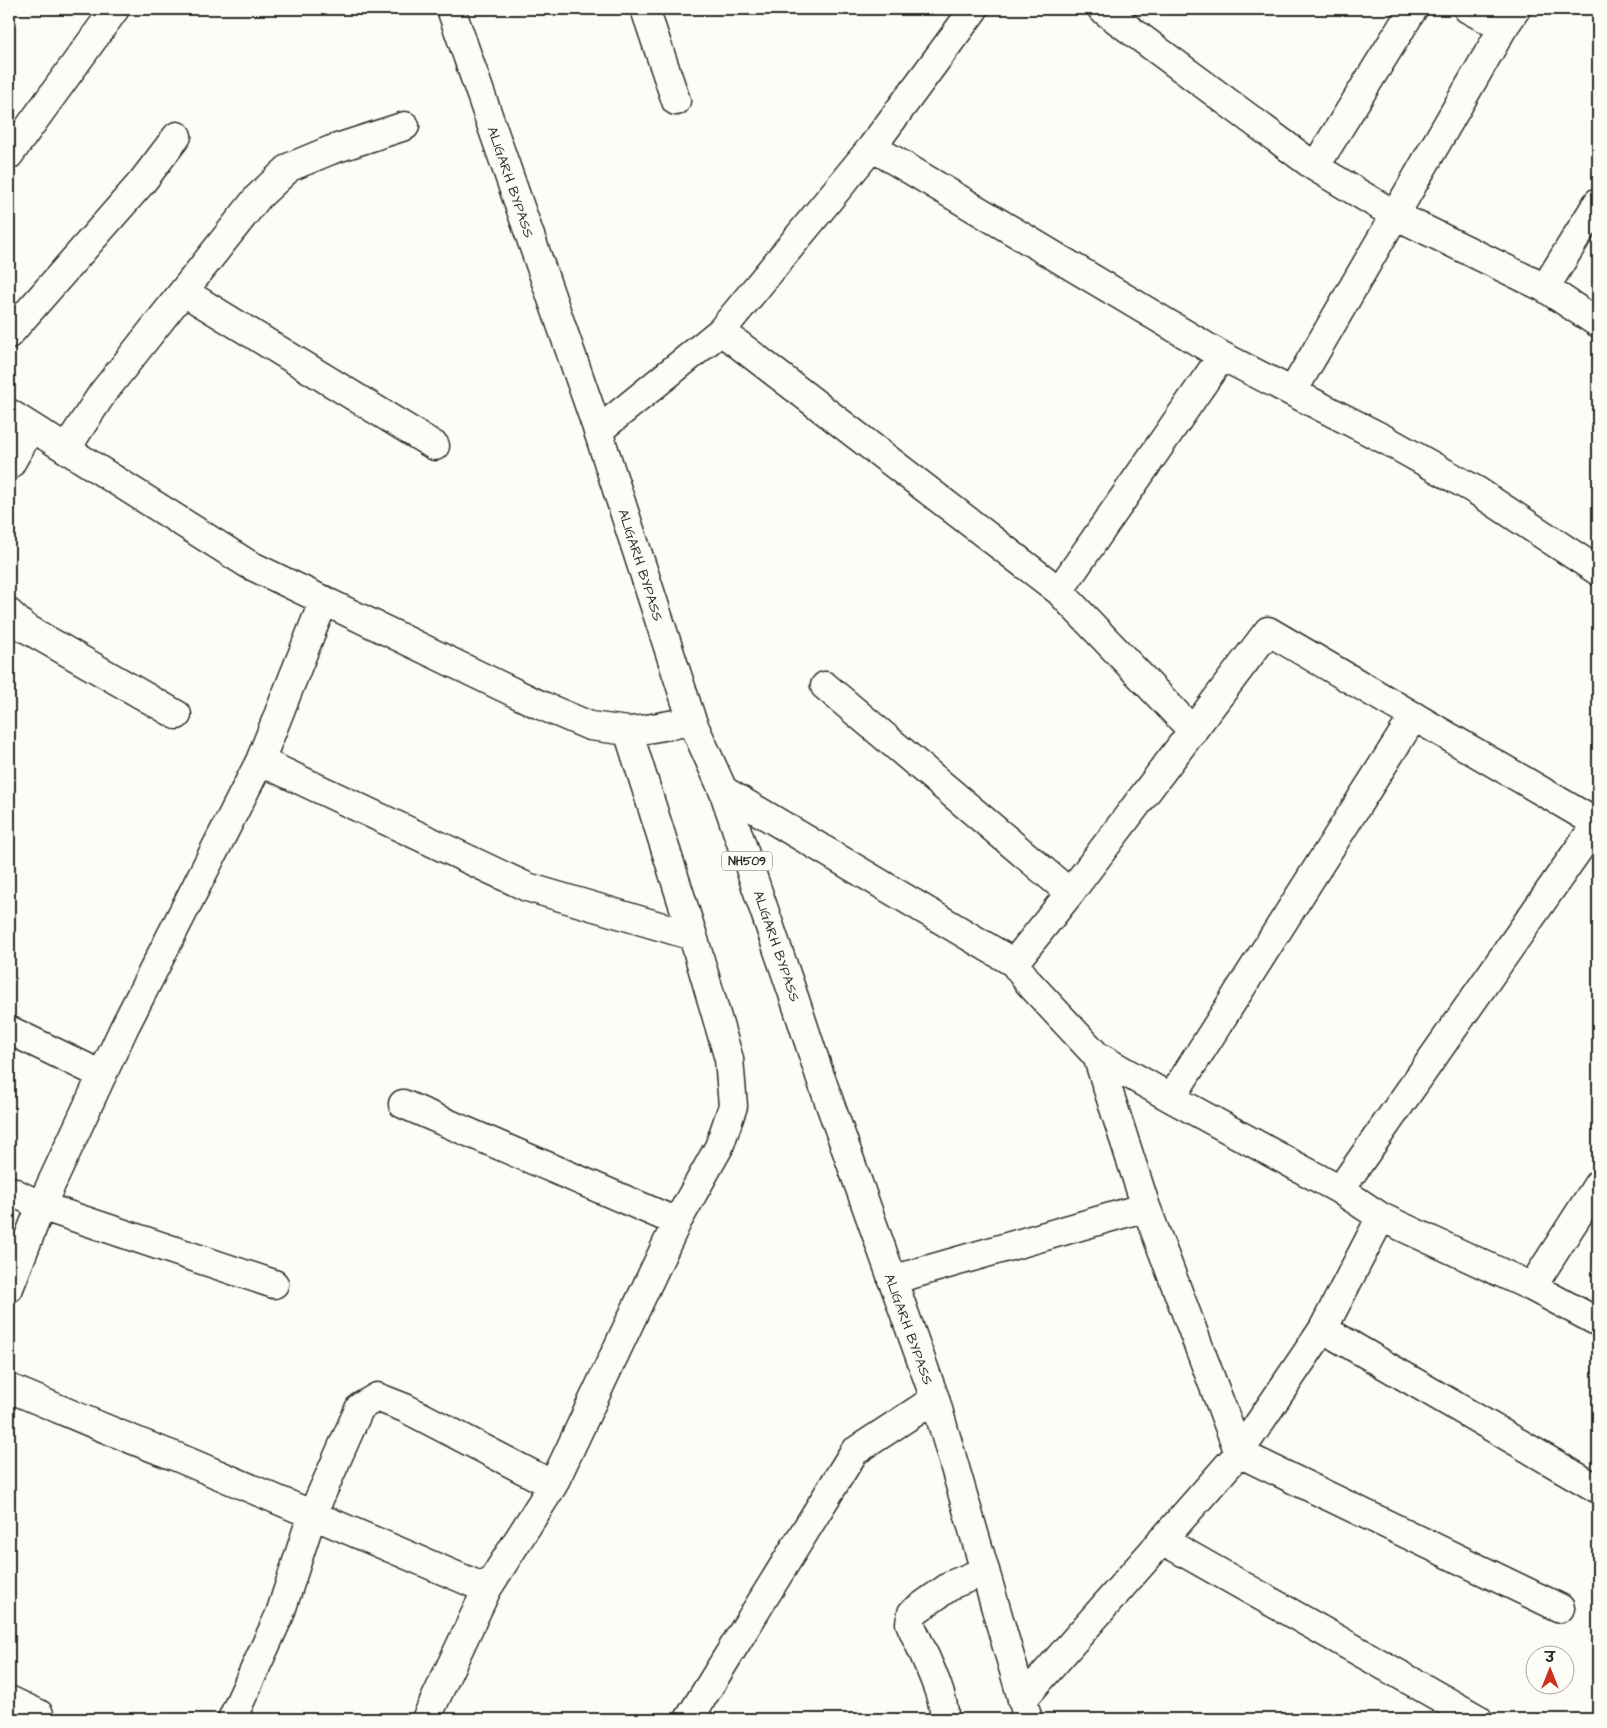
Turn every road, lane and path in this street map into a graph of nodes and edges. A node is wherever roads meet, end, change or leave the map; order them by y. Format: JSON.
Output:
{"nodes":[{"id":1,"x":115,"y":9,"type":"edge"},
{"id":2,"x":451,"y":9,"type":"edge"},
{"id":3,"x":645,"y":9,"type":"edge"},
{"id":4,"x":974,"y":9,"type":"edge"},
{"id":5,"x":1102,"y":9,"type":"edge"},
{"id":6,"x":1413,"y":9,"type":"edge"},
{"id":7,"x":1468,"y":9,"type":"edge"},
{"id":8,"x":1510,"y":18,"type":"edge"},
{"id":9,"x":676,"y":101,"type":"dead end"},
{"id":10,"x":405,"y":126,"type":"dead end"},
{"id":11,"x":177,"y":136,"type":"dead end"},
{"id":12,"x":872,"y":147,"type":"junction"},
{"id":13,"x":9,"y":155,"type":"edge"},
{"id":14,"x":1315,"y":167,"type":"junction"},
{"id":15,"x":1598,"y":202,"type":"edge"},
{"id":16,"x":1395,"y":215,"type":"junction"},
{"id":17,"x":1545,"y":288,"type":"junction"},
{"id":18,"x":184,"y":292,"type":"junction"},
{"id":19,"x":1598,"y":323,"type":"edge"},
{"id":20,"x":721,"y":331,"type":"junction"},
{"id":21,"x":9,"y":334,"type":"edge"},
{"id":22,"x":1222,"y":356,"type":"junction"},
{"id":23,"x":1293,"y":391,"type":"junction"},
{"id":24,"x":9,"y":412,"type":"edge"},
{"id":25,"x":32,"y":428,"type":"junction"},
{"id":26,"x":598,"y":431,"type":"junction"},
{"id":27,"x":435,"y":446,"type":"dead end"},
{"id":28,"x":66,"y":449,"type":"junction"},
{"id":29,"x":9,"y":466,"type":"edge"},
{"id":30,"x":1598,"y":571,"type":"edge"},
{"id":31,"x":1059,"y":591,"type":"junction"},
{"id":32,"x":324,"y":600,"type":"junction"},
{"id":33,"x":9,"y":613,"type":"edge"},
{"id":34,"x":825,"y":686,"type":"dead end"},
{"id":35,"x":177,"y":715,"type":"dead end"},
{"id":36,"x":1414,"y":716,"type":"junction"},
{"id":37,"x":683,"y":723,"type":"junction"},
{"id":38,"x":635,"y":730,"type":"junction"},
{"id":39,"x":1193,"y":731,"type":"junction"},
{"id":40,"x":260,"y":761,"type":"junction"},
{"id":41,"x":723,"y":790,"type":"junction"},
{"id":42,"x":1598,"y":824,"type":"edge"},
{"id":43,"x":1070,"y":893,"type":"junction"},
{"id":44,"x":694,"y":936,"type":"junction"},
{"id":45,"x":1014,"y":963,"type":"junction"},
{"id":46,"x":9,"y":1030,"type":"edge"},
{"id":47,"x":1097,"y":1056,"type":"junction"},
{"id":48,"x":102,"y":1075,"type":"junction"},
{"id":49,"x":1171,"y":1098,"type":"junction"},
{"id":50,"x":403,"y":1104,"type":"dead end"},
{"id":51,"x":1598,"y":1184,"type":"edge"},
{"id":52,"x":9,"y":1190,"type":"edge"},
{"id":53,"x":1340,"y":1190,"type":"junction"},
{"id":54,"x":41,"y":1206,"type":"junction"},
{"id":55,"x":1146,"y":1207,"type":"junction"},
{"id":56,"x":1381,"y":1217,"type":"junction"},
{"id":57,"x":677,"y":1222,"type":"junction"},
{"id":58,"x":892,"y":1280,"type":"junction"},
{"id":59,"x":274,"y":1284,"type":"dead end"},
{"id":60,"x":1532,"y":1287,"type":"junction"},
{"id":61,"x":9,"y":1288,"type":"edge"},
{"id":62,"x":1598,"y":1322,"type":"edge"},
{"id":63,"x":1324,"y":1329,"type":"junction"},
{"id":64,"x":9,"y":1388,"type":"edge"},
{"id":65,"x":935,"y":1399,"type":"junction"},
{"id":66,"x":1238,"y":1453,"type":"junction"},
{"id":67,"x":553,"y":1485,"type":"junction"},
{"id":68,"x":1598,"y":1489,"type":"edge"},
{"id":69,"x":312,"y":1515,"type":"junction"},
{"id":70,"x":1162,"y":1540,"type":"junction"},
{"id":71,"x":985,"y":1571,"type":"junction"},
{"id":72,"x":487,"y":1589,"type":"junction"},
{"id":73,"x":1560,"y":1608,"type":"dead end"},
{"id":74,"x":9,"y":1700,"type":"edge"},
{"id":75,"x":1025,"y":1709,"type":"edge"},
{"id":76,"x":39,"y":1714,"type":"dead end"},
{"id":77,"x":232,"y":1719,"type":"edge"},
{"id":78,"x":426,"y":1719,"type":"edge"},
{"id":79,"x":689,"y":1719,"type":"edge"},
{"id":80,"x":944,"y":1719,"type":"edge"},
{"id":81,"x":1478,"y":1719,"type":"edge"}],
"edges":[{"from":1,"to":13,"type":"main road"},
{"from":2,"to":26,"type":"main road","name":"ALIGARH BYPASS","number":"NH509"},
{"from":3,"to":9,"type":"main road"},
{"from":4,"to":12,"type":"main road"},
{"from":5,"to":14,"type":"main road"},
{"from":6,"to":14,"type":"main road"},
{"from":7,"to":8,"type":"main road"},
{"from":8,"to":16,"type":"main road"},
{"from":10,"to":18,"type":"main road"},
{"from":11,"to":21,"type":"main road"},
{"from":12,"to":20,"type":"main road"},
{"from":12,"to":22,"type":"main road"},
{"from":14,"to":16,"type":"main road"},
{"from":15,"to":17,"type":"main road"},
{"from":16,"to":17,"type":"main road"},
{"from":16,"to":23,"type":"main road"},
{"from":17,"to":19,"type":"main road"},
{"from":18,"to":27,"type":"main road"},
{"from":18,"to":28,"type":"main road"},
{"from":20,"to":26,"type":"main road"},
{"from":20,"to":31,"type":"main road"},
{"from":22,"to":23,"type":"main road"},
{"from":22,"to":31,"type":"main road"},
{"from":23,"to":30,"type":"main road"},
{"from":24,"to":25,"type":"main road"},
{"from":25,"to":28,"type":"main road"},
{"from":25,"to":29,"type":"main road"},
{"from":26,"to":37,"type":"main road","name":"ALIGARH BYPASS","number":"NH509"},
{"from":28,"to":32,"type":"main road"},
{"from":31,"to":39,"type":"main road"},
{"from":32,"to":38,"type":"main road"},
{"from":32,"to":40,"type":"main road"},
{"from":33,"to":35,"type":"main road"},
{"from":34,"to":43,"type":"main road"},
{"from":36,"to":39,"type":"main road"},
{"from":36,"to":42,"type":"main road"},
{"from":36,"to":49,"type":"main road"},
{"from":37,"to":38,"type":"main road"},
{"from":37,"to":41,"type":"main road","name":"ALIGARH BYPASS","number":"NH509"},
{"from":38,"to":44,"type":"main road"},
{"from":39,"to":43,"type":"main road"},
{"from":40,"to":44,"type":"main road"},
{"from":40,"to":48,"type":"main road"},
{"from":41,"to":45,"type":"main road"},
{"from":41,"to":58,"type":"main road","name":"ALIGARH BYPASS","number":"NH509"},
{"from":42,"to":53,"type":"main road"},
{"from":43,"to":45,"type":"main road"},
{"from":44,"to":57,"type":"main road"},
{"from":45,"to":47,"type":"main road"},
{"from":46,"to":48,"type":"main road"},
{"from":47,"to":49,"type":"main road"},
{"from":47,"to":55,"type":"main road"},
{"from":48,"to":54,"type":"main road"},
{"from":49,"to":53,"type":"main road"},
{"from":50,"to":57,"type":"main road"},
{"from":51,"to":60,"type":"main road"},
{"from":52,"to":54,"type":"main road"},
{"from":53,"to":56,"type":"main road"},
{"from":54,"to":59,"type":"main road"},
{"from":54,"to":61,"type":"main road"},
{"from":55,"to":58,"type":"main road"},
{"from":55,"to":66,"type":"main road"},
{"from":56,"to":60,"type":"main road"},
{"from":56,"to":63,"type":"main road"},
{"from":57,"to":67,"type":"main road"},
{"from":58,"to":65,"type":"main road","name":"ALIGARH BYPASS","number":"NH509"},
{"from":60,"to":62,"type":"main road"},
{"from":63,"to":66,"type":"main road"},
{"from":63,"to":68,"type":"main road"},
{"from":64,"to":69,"type":"main road"},
{"from":65,"to":71,"type":"main road","name":"ALIGARH BYPASS","number":"NH509"},
{"from":65,"to":79,"type":"main road"},
{"from":66,"to":70,"type":"main road"},
{"from":66,"to":73,"type":"main road"},
{"from":67,"to":69,"type":"main road"},
{"from":67,"to":72,"type":"main road"},
{"from":69,"to":72,"type":"main road"},
{"from":69,"to":77,"type":"main road"},
{"from":70,"to":75,"type":"main road"},
{"from":70,"to":81,"type":"main road"},
{"from":71,"to":75,"type":"main road","name":"ALIGARH BYPASS","number":"NH509"},
{"from":71,"to":80,"type":"main road"},
{"from":72,"to":78,"type":"main road"},
{"from":74,"to":76,"type":"main road"}]}
